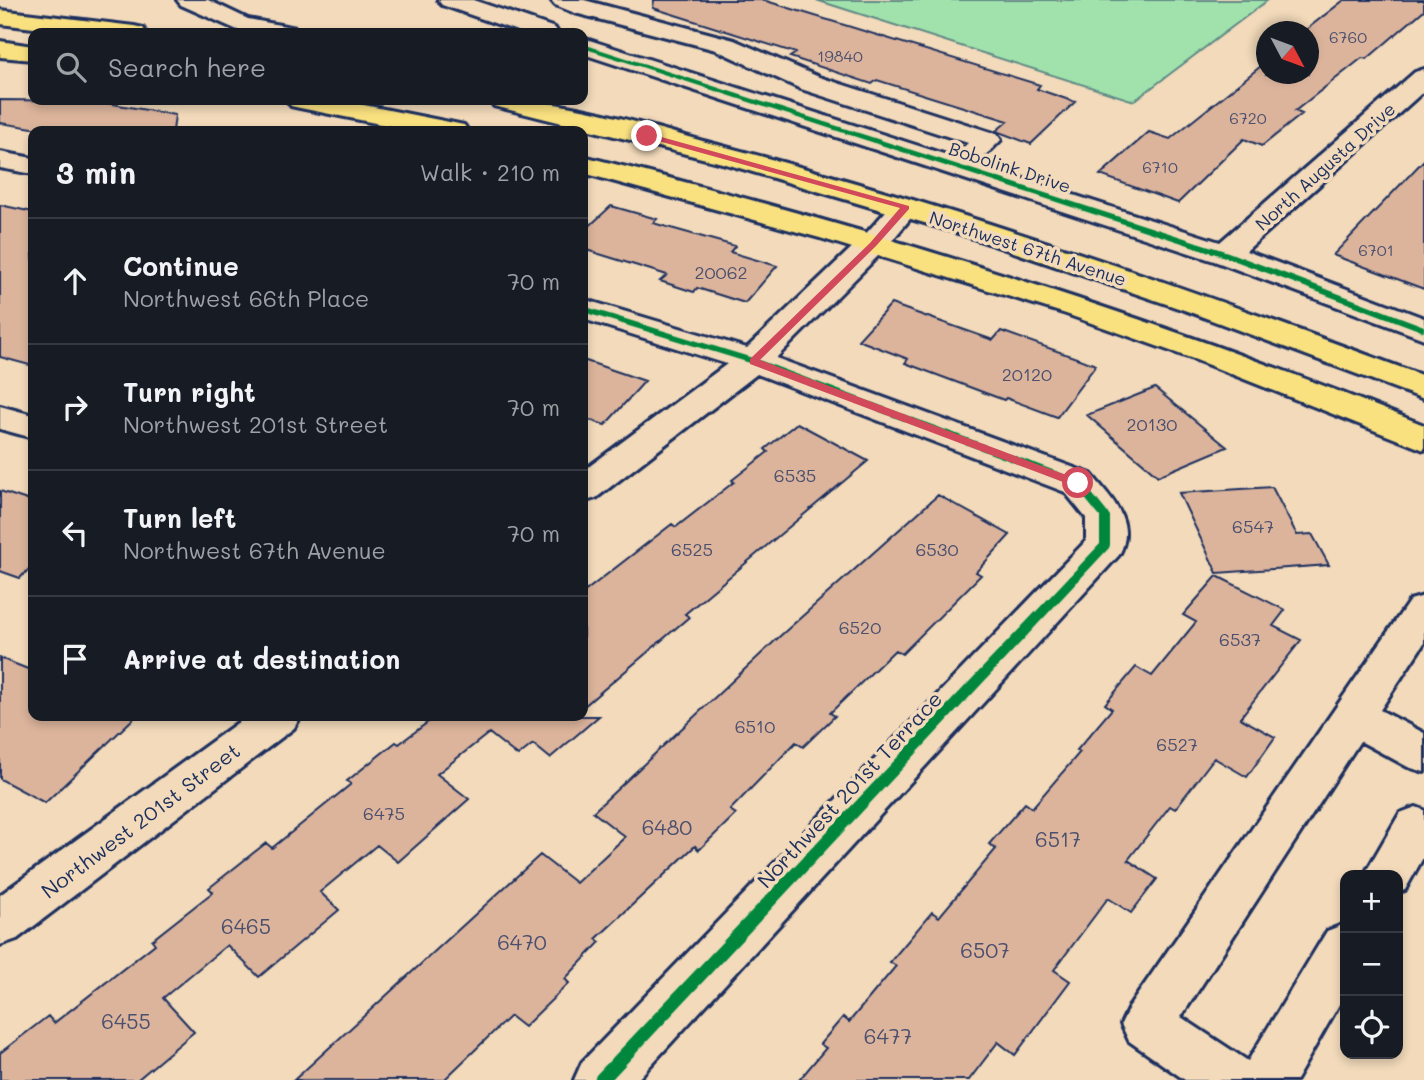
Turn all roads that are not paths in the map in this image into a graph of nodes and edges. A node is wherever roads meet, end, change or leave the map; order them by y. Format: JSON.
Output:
{"nodes":[{"id":1,"x":189,"y":0,"type":"edge"},
{"id":2,"x":450,"y":0,"type":"edge"},
{"id":3,"x":573,"y":4,"type":"edge"},
{"id":4,"x":0,"y":17,"type":"edge"},
{"id":5,"x":92,"y":28,"type":"edge"},
{"id":6,"x":259,"y":28,"type":"edge"},
{"id":7,"x":528,"y":28,"type":"edge"},
{"id":8,"x":547,"y":28,"type":"edge"},
{"id":9,"x":588,"y":48,"type":"edge"},
{"id":10,"x":0,"y":49,"type":"edge"},
{"id":11,"x":28,"y":52,"type":"edge"},
{"id":12,"x":1424,"y":78,"type":"edge"},
{"id":13,"x":810,"y":83,"type":"junction"},
{"id":14,"x":325,"y":105,"type":"edge"},
{"id":15,"x":523,"y":105,"type":"edge"},
{"id":16,"x":775,"y":110,"type":"junction"},
{"id":17,"x":429,"y":126,"type":"edge"},
{"id":18,"x":0,"y":160,"type":"edge"},
{"id":19,"x":28,"y":165,"type":"edge"},
{"id":20,"x":588,"y":165,"type":"edge"},
{"id":21,"x":957,"y":168,"type":"junction"},
{"id":22,"x":905,"y":207,"type":"junction"},
{"id":23,"x":873,"y":244,"type":"junction"},
{"id":24,"x":1225,"y":254,"type":"junction"},
{"id":25,"x":588,"y":311,"type":"edge"},
{"id":26,"x":1424,"y":329,"type":"edge"},
{"id":27,"x":753,"y":361,"type":"junction"},
{"id":28,"x":1424,"y":388,"type":"edge"},
{"id":29,"x":0,"y":416,"type":"edge"},
{"id":30,"x":28,"y":425,"type":"edge"},
{"id":31,"x":1424,"y":438,"type":"edge"},
{"id":32,"x":588,"y":485,"type":"edge"},
{"id":33,"x":1424,"y":611,"type":"edge"},
{"id":34,"x":1353,"y":716,"type":"junction"},
{"id":35,"x":272,"y":721,"type":"edge"},
{"id":36,"x":1424,"y":754,"type":"edge"},
{"id":37,"x":1424,"y":832,"type":"edge"},
{"id":38,"x":1391,"y":870,"type":"edge"},
{"id":39,"x":3,"y":918,"type":"edge"},
{"id":40,"x":1340,"y":956,"type":"edge"},
{"id":41,"x":601,"y":1080,"type":"edge"},
{"id":42,"x":1230,"y":1080,"type":"edge"},
{"id":43,"x":1267,"y":1080,"type":"edge"}],
"edges":[{"from":1,"to":6,"type":"street"},
{"from":2,"to":7,"type":"street"},
{"from":3,"to":8,"type":"street"},
{"from":3,"to":13,"type":"street"},
{"from":4,"to":5,"type":"main road"},
{"from":9,"to":16,"type":"street","name":"Bobolink Drive"},
{"from":10,"to":11,"type":"main road"},
{"from":12,"to":24,"type":"street","name":"North Augusta Drive"},
{"from":13,"to":16,"type":"street"},
{"from":13,"to":21,"type":"street"},
{"from":14,"to":17,"type":"main road"},
{"from":15,"to":22,"type":"main road","name":"Northwest 67th Avenue"},
{"from":16,"to":21,"type":"street","name":"Bobolink Drive"},
{"from":18,"to":19,"type":"street"},
{"from":20,"to":23,"type":"main road","name":"Northwest 67th Avenue"},
{"from":21,"to":24,"type":"street","name":"Bobolink Drive"},
{"from":22,"to":23,"type":"street"},
{"from":22,"to":28,"type":"main road","name":"Northwest 67th Avenue"},
{"from":23,"to":27,"type":"street"},
{"from":23,"to":31,"type":"main road","name":"Northwest 67th Avenue"},
{"from":24,"to":26,"type":"street","name":"Bobolink Drive"},
{"from":25,"to":27,"type":"street"},
{"from":27,"to":32,"type":"street"},
{"from":27,"to":41,"type":"street","name":"Northwest 201st Terrace"},
{"from":29,"to":30,"type":"street"},
{"from":33,"to":34,"type":"street"},
{"from":34,"to":36,"type":"street"},
{"from":34,"to":42,"type":"street"},
{"from":35,"to":39,"type":"street","name":"Northwest 201st Street"},
{"from":37,"to":38,"type":"street"},
{"from":40,"to":43,"type":"street"}]}
